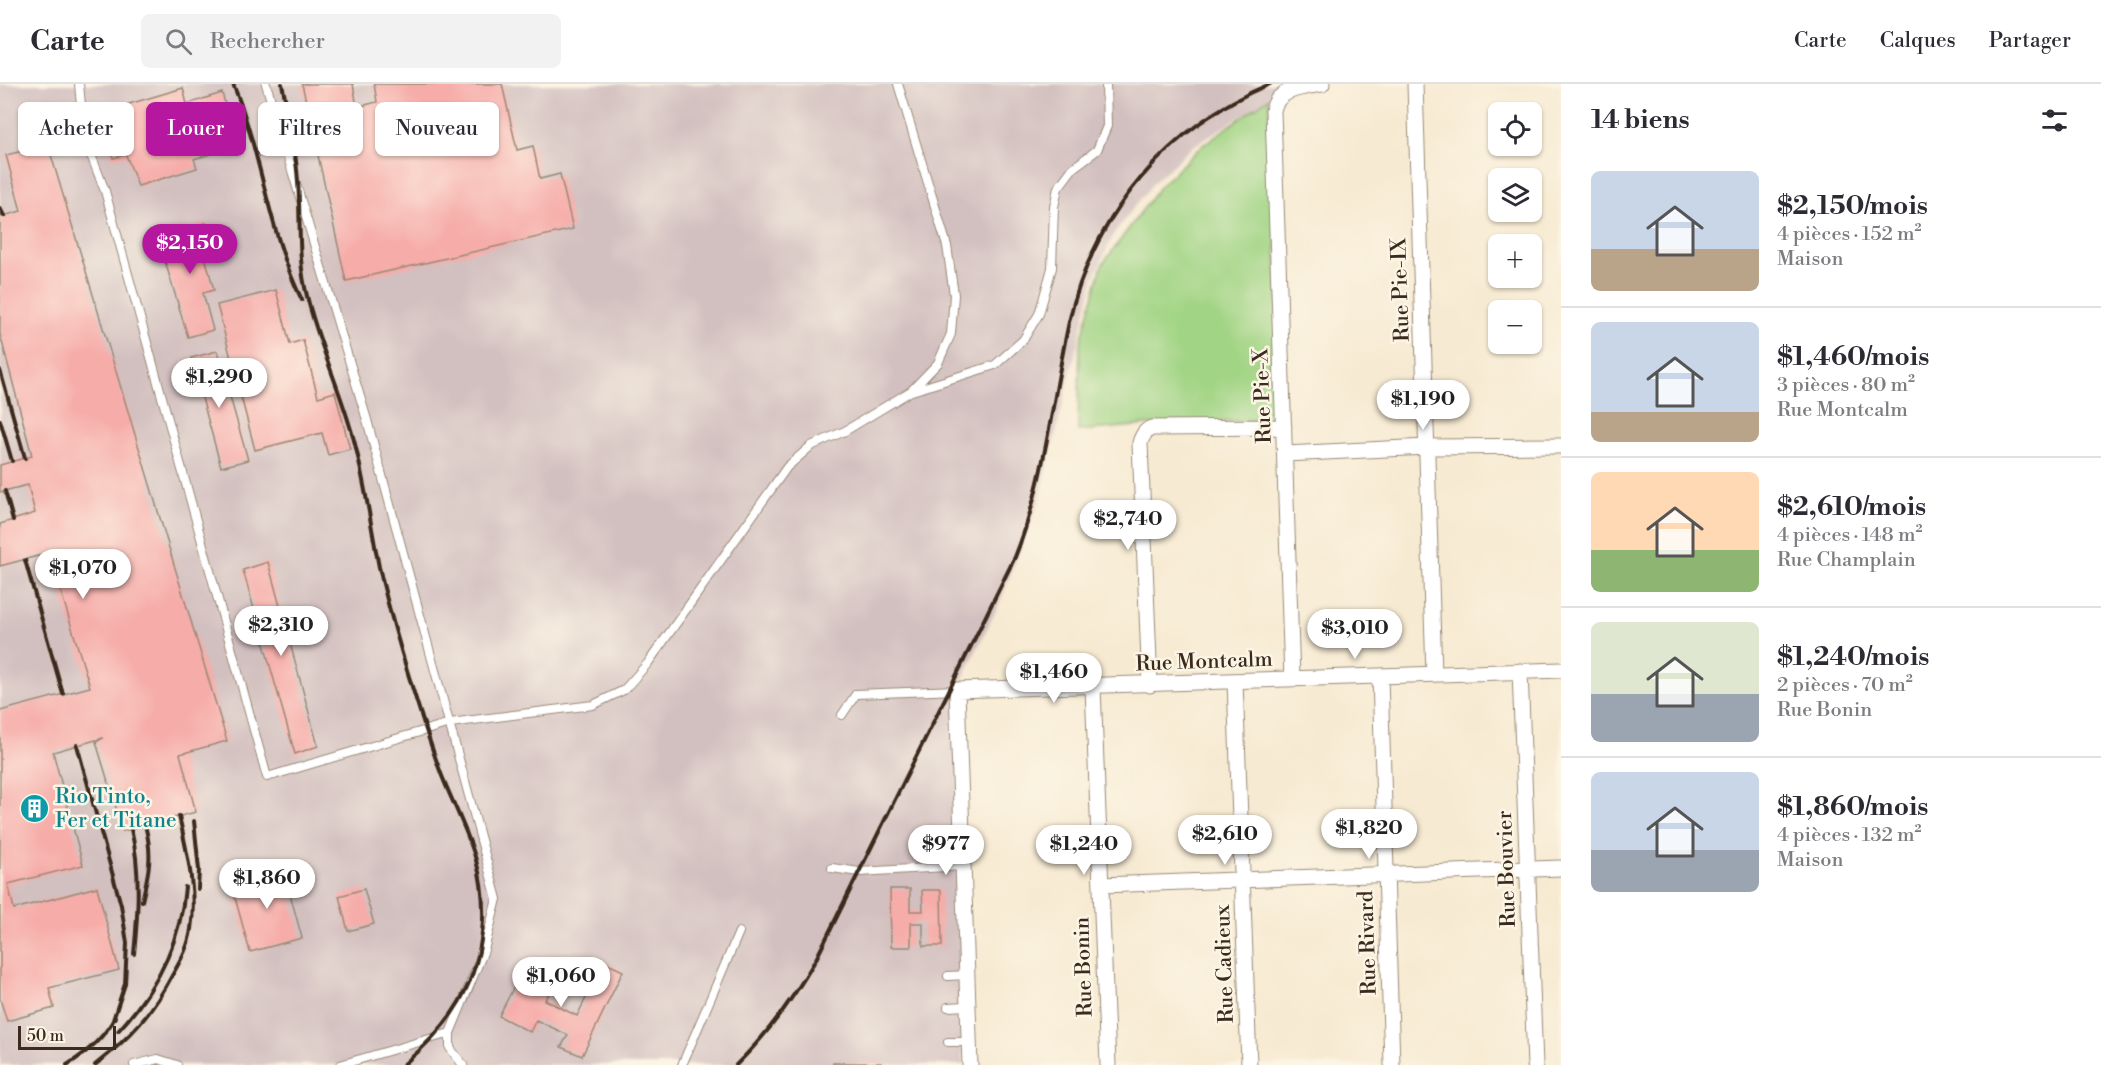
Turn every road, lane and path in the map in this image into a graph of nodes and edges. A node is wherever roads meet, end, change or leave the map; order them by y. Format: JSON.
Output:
{"nodes":[{"id":1,"x":79,"y":84,"type":"edge"},
{"id":2,"x":266,"y":84,"type":"edge"},
{"id":3,"x":898,"y":84,"type":"edge"},
{"id":4,"x":1106,"y":84,"type":"edge"},
{"id":5,"x":1322,"y":84,"type":"edge"},
{"id":6,"x":1415,"y":84,"type":"edge"},
{"id":7,"x":911,"y":391,"type":"junction"},
{"id":8,"x":1284,"y":427,"type":"junction"},
{"id":9,"x":1561,"y":446,"type":"edge"},
{"id":10,"x":1426,"y":447,"type":"junction"},
{"id":11,"x":1285,"y":454,"type":"junction"},
{"id":12,"x":1561,"y":670,"type":"edge"},
{"id":13,"x":1520,"y":671,"type":"junction"},
{"id":14,"x":1434,"y":674,"type":"junction"},
{"id":15,"x":1380,"y":676,"type":"junction"},
{"id":16,"x":1292,"y":679,"type":"junction"},
{"id":17,"x":1235,"y":681,"type":"junction"},
{"id":18,"x":1150,"y":685,"type":"junction"},
{"id":19,"x":1093,"y":687,"type":"junction"},
{"id":20,"x":957,"y":690,"type":"junction"},
{"id":21,"x":842,"y":715,"type":"dead end"},
{"id":22,"x":450,"y":723,"type":"junction"},
{"id":23,"x":963,"y":866,"type":"junction"},
{"id":24,"x":832,"y":868,"type":"dead end"},
{"id":25,"x":1561,"y":868,"type":"edge"},
{"id":26,"x":1527,"y":869,"type":"junction"},
{"id":27,"x":1386,"y":875,"type":"junction"},
{"id":28,"x":1242,"y":880,"type":"junction"},
{"id":29,"x":1101,"y":885,"type":"junction"},
{"id":30,"x":739,"y":932,"type":"dead end"},
{"id":31,"x":966,"y":975,"type":"junction"},
{"id":32,"x":948,"y":976,"type":"dead end"},
{"id":33,"x":968,"y":1006,"type":"junction"},
{"id":34,"x":948,"y":1007,"type":"dead end"},
{"id":35,"x":450,"y":1033,"type":"junction"},
{"id":36,"x":948,"y":1042,"type":"dead end"},
{"id":37,"x":969,"y":1042,"type":"junction"},
{"id":38,"x":134,"y":1065,"type":"edge"},
{"id":39,"x":177,"y":1065,"type":"edge"},
{"id":40,"x":340,"y":1065,"type":"edge"},
{"id":41,"x":463,"y":1065,"type":"edge"},
{"id":42,"x":682,"y":1065,"type":"edge"},
{"id":43,"x":970,"y":1065,"type":"edge"},
{"id":44,"x":1108,"y":1065,"type":"edge"},
{"id":45,"x":1249,"y":1065,"type":"edge"},
{"id":46,"x":1392,"y":1065,"type":"edge"},
{"id":47,"x":1536,"y":1065,"type":"edge"}],
"edges":[{"from":1,"to":22,"type":"lane"},
{"from":2,"to":22,"type":"lane"},
{"from":3,"to":7,"type":"lane"},
{"from":4,"to":7,"type":"lane"},
{"from":5,"to":8,"type":"street","name":"Rue Pie-X"},
{"from":6,"to":10,"type":"street","name":"Rue Pie-IX"},
{"from":7,"to":22,"type":"lane"},
{"from":8,"to":11,"type":"street","name":"Rue Pie-X"},
{"from":8,"to":18,"type":"street"},
{"from":9,"to":10,"type":"street"},
{"from":10,"to":11,"type":"street"},
{"from":10,"to":14,"type":"street","name":"Rue Pie-IX"},
{"from":11,"to":16,"type":"street","name":"Rue Pie-X"},
{"from":12,"to":13,"type":"street","name":"Rue Montcalm"},
{"from":13,"to":14,"type":"street","name":"Rue Montcalm"},
{"from":13,"to":26,"type":"street","name":"Rue Bouvier"},
{"from":14,"to":15,"type":"street","name":"Rue Montcalm"},
{"from":15,"to":16,"type":"street","name":"Rue Montcalm"},
{"from":15,"to":27,"type":"street","name":"Rue Rivard"},
{"from":16,"to":17,"type":"street","name":"Rue Montcalm"},
{"from":17,"to":18,"type":"street","name":"Rue Montcalm"},
{"from":17,"to":28,"type":"street","name":"Rue Cadieux"},
{"from":18,"to":19,"type":"street","name":"Rue Montcalm"},
{"from":19,"to":20,"type":"street","name":"Rue Montcalm"},
{"from":19,"to":29,"type":"street","name":"Rue Bonin"},
{"from":20,"to":21,"type":"lane"},
{"from":20,"to":23,"type":"street"},
{"from":22,"to":35,"type":"lane"},
{"from":23,"to":24,"type":"lane"},
{"from":23,"to":31,"type":"street"},
{"from":25,"to":26,"type":"street"},
{"from":26,"to":27,"type":"street"},
{"from":26,"to":47,"type":"street","name":"Rue Bouvier"},
{"from":27,"to":28,"type":"street"},
{"from":27,"to":46,"type":"street","name":"Rue Rivard"},
{"from":28,"to":29,"type":"street"},
{"from":28,"to":45,"type":"street","name":"Rue Cadieux"},
{"from":29,"to":44,"type":"street","name":"Rue Bonin"},
{"from":30,"to":42,"type":"lane"},
{"from":31,"to":32,"type":"lane"},
{"from":31,"to":33,"type":"street"},
{"from":33,"to":34,"type":"lane"},
{"from":33,"to":37,"type":"street"},
{"from":35,"to":40,"type":"lane"},
{"from":35,"to":41,"type":"lane"},
{"from":36,"to":37,"type":"lane"},
{"from":37,"to":43,"type":"street"},
{"from":38,"to":39,"type":"lane"}]}
